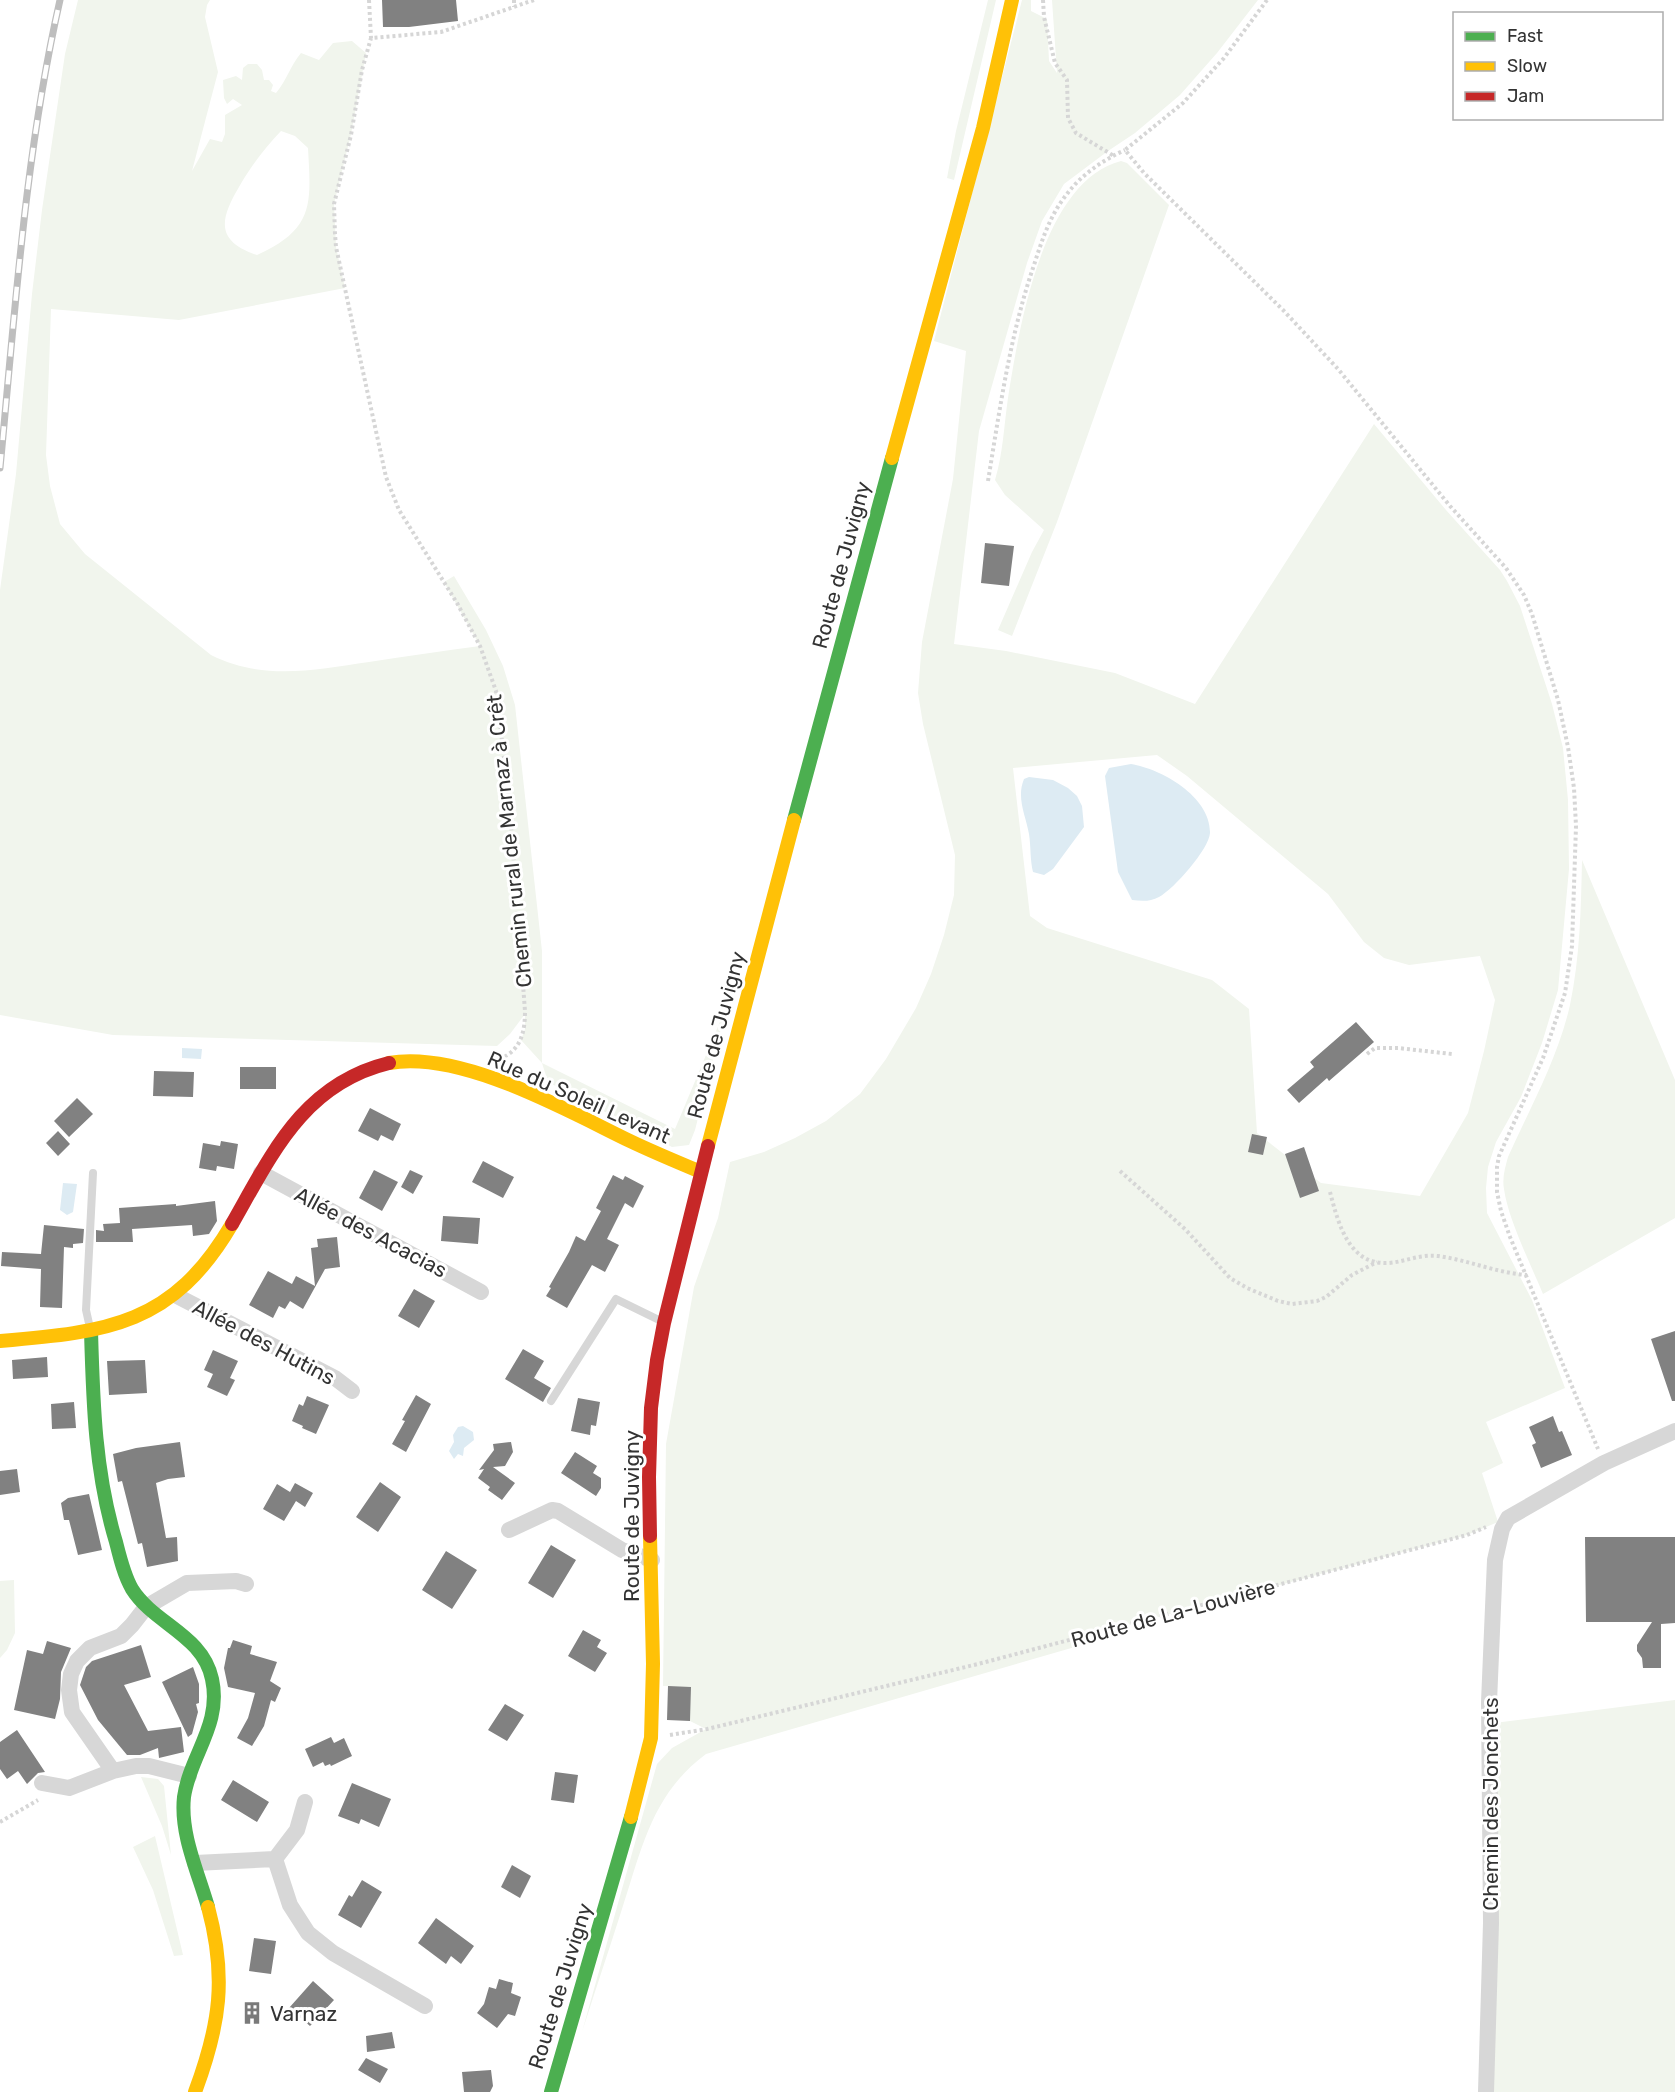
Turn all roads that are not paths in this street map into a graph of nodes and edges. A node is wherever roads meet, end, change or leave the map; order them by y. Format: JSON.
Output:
{"nodes":[{"id":1,"x":1012,"y":0,"type":"edge"},
{"id":2,"x":701,"y":1172,"type":"junction"},
{"id":3,"x":93,"y":1173,"type":"dead end"},
{"id":4,"x":261,"y":1173,"type":"junction"},
{"id":5,"x":481,"y":1292,"type":"dead end"},
{"id":6,"x":175,"y":1295,"type":"junction"},
{"id":7,"x":664,"y":1323,"type":"junction"},
{"id":8,"x":91,"y":1332,"type":"junction"},
{"id":9,"x":0,"y":1341,"type":"edge"},
{"id":10,"x":352,"y":1391,"type":"dead end"},
{"id":11,"x":551,"y":1401,"type":"dead end"},
{"id":12,"x":1675,"y":1431,"type":"edge"},
{"id":13,"x":509,"y":1530,"type":"dead end"},
{"id":14,"x":652,"y":1560,"type":"junction"},
{"id":15,"x":246,"y":1584,"type":"dead end"},
{"id":16,"x":146,"y":1607,"type":"junction"},
{"id":17,"x":113,"y":1771,"type":"junction"},
{"id":18,"x":189,"y":1776,"type":"junction"},
{"id":19,"x":42,"y":1790,"type":"road end"},
{"id":20,"x":305,"y":1802,"type":"dead end"},
{"id":21,"x":275,"y":1859,"type":"junction"},
{"id":22,"x":195,"y":1863,"type":"junction"},
{"id":23,"x":425,"y":2006,"type":"dead end"},
{"id":24,"x":195,"y":2092,"type":"edge"},
{"id":25,"x":551,"y":2092,"type":"edge"},
{"id":26,"x":1486,"y":2092,"type":"edge"}],
"edges":[{"from":1,"to":2,"type":"street","name":"Route de Juvigny"},
{"from":2,"to":4,"type":"street","name":"Rue du Soleil Levant"},
{"from":2,"to":7,"type":"street","name":"Route de Juvigny"},
{"from":3,"to":8,"type":"lane"},
{"from":4,"to":5,"type":"street","name":"Allée des Acacias"},
{"from":4,"to":6,"type":"street","name":"Rue du Soleil Levant"},
{"from":6,"to":8,"type":"street","name":"Rue du Soleil Levant"},
{"from":6,"to":10,"type":"street","name":"Allée des Hutins"},
{"from":7,"to":11,"type":"lane"},
{"from":7,"to":14,"type":"street","name":"Route de Juvigny"},
{"from":8,"to":9,"type":"street","name":"Rue du Soleil Levant"},
{"from":8,"to":16,"type":"street"},
{"from":12,"to":26,"type":"street","name":"Chemin des Jonchets"},
{"from":13,"to":14,"type":"street"},
{"from":14,"to":25,"type":"street","name":"Route de Juvigny"},
{"from":15,"to":16,"type":"street"},
{"from":16,"to":17,"type":"street"},
{"from":16,"to":18,"type":"street"},
{"from":17,"to":18,"type":"street"},
{"from":17,"to":19,"type":"street"},
{"from":18,"to":22,"type":"street"},
{"from":20,"to":21,"type":"street"},
{"from":21,"to":22,"type":"street"},
{"from":21,"to":23,"type":"street"},
{"from":22,"to":24,"type":"street"}]}
